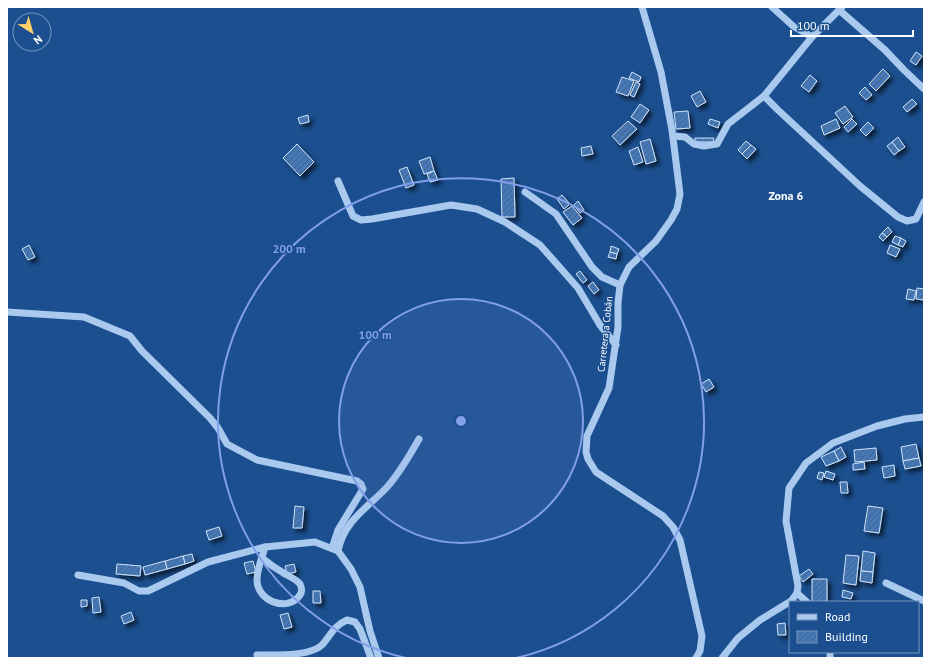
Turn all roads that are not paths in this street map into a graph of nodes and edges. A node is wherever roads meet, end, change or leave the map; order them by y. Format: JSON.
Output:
{"nodes":[{"id":1,"x":642,"y":7,"type":"edge"},
{"id":2,"x":772,"y":7,"type":"edge"},
{"id":3,"x":840,"y":9,"type":"edge"},
{"id":4,"x":812,"y":37,"type":"junction"},
{"id":5,"x":924,"y":89,"type":"edge"},
{"id":6,"x":764,"y":96,"type":"junction"},
{"id":7,"x":673,"y":136,"type":"junction"},
{"id":8,"x":338,"y":181,"type":"dead end"},
{"id":9,"x":525,"y":192,"type":"dead end"},
{"id":10,"x":924,"y":202,"type":"edge"},
{"id":11,"x":620,"y":285,"type":"junction"},
{"id":12,"x":7,"y":312,"type":"edge"},
{"id":13,"x":616,"y":345,"type":"junction"},
{"id":14,"x":924,"y":417,"type":"edge"},
{"id":15,"x":419,"y":439,"type":"dead end"},
{"id":16,"x":265,"y":547,"type":"junction"},
{"id":17,"x":335,"y":550,"type":"junction"},
{"id":18,"x":262,"y":558,"type":"junction"},
{"id":19,"x":78,"y":575,"type":"dead end"},
{"id":20,"x":886,"y":583,"type":"dead end"},
{"id":21,"x":797,"y":593,"type":"junction"},
{"id":22,"x":790,"y":601,"type":"edge"},
{"id":23,"x":806,"y":601,"type":"edge"},
{"id":24,"x":924,"y":601,"type":"edge"},
{"id":25,"x":789,"y":602,"type":"edge"},
{"id":26,"x":257,"y":654,"type":"dead end"},
{"id":27,"x":375,"y":657,"type":"edge"},
{"id":28,"x":696,"y":658,"type":"edge"},
{"id":29,"x":722,"y":658,"type":"edge"}],
"edges":[{"from":1,"to":7,"type":"street","name":"Carretera a Cobán"},
{"from":2,"to":4,"type":"street"},
{"from":3,"to":4,"type":"street"},
{"from":3,"to":5,"type":"street"},
{"from":4,"to":6,"type":"street"},
{"from":6,"to":7,"type":"street"},
{"from":6,"to":10,"type":"street"},
{"from":7,"to":11,"type":"street","name":"Carretera a Cobán"},
{"from":8,"to":13,"type":"street"},
{"from":9,"to":11,"type":"street"},
{"from":11,"to":13,"type":"street","name":"Carretera a Cobán"},
{"from":12,"to":17,"type":"street"},
{"from":13,"to":28,"type":"street","name":"Carretera a Cobán"},
{"from":14,"to":21,"type":"street"},
{"from":15,"to":17,"type":"street"},
{"from":16,"to":17,"type":"street"},
{"from":16,"to":18,"type":"street"},
{"from":16,"to":19,"type":"street"},
{"from":17,"to":27,"type":"street"},
{"from":18,"to":18,"type":"street"},
{"from":20,"to":24,"type":"street"},
{"from":21,"to":22,"type":"street"},
{"from":21,"to":23,"type":"street"},
{"from":25,"to":29,"type":"street"},
{"from":26,"to":27,"type":"street"}]}
